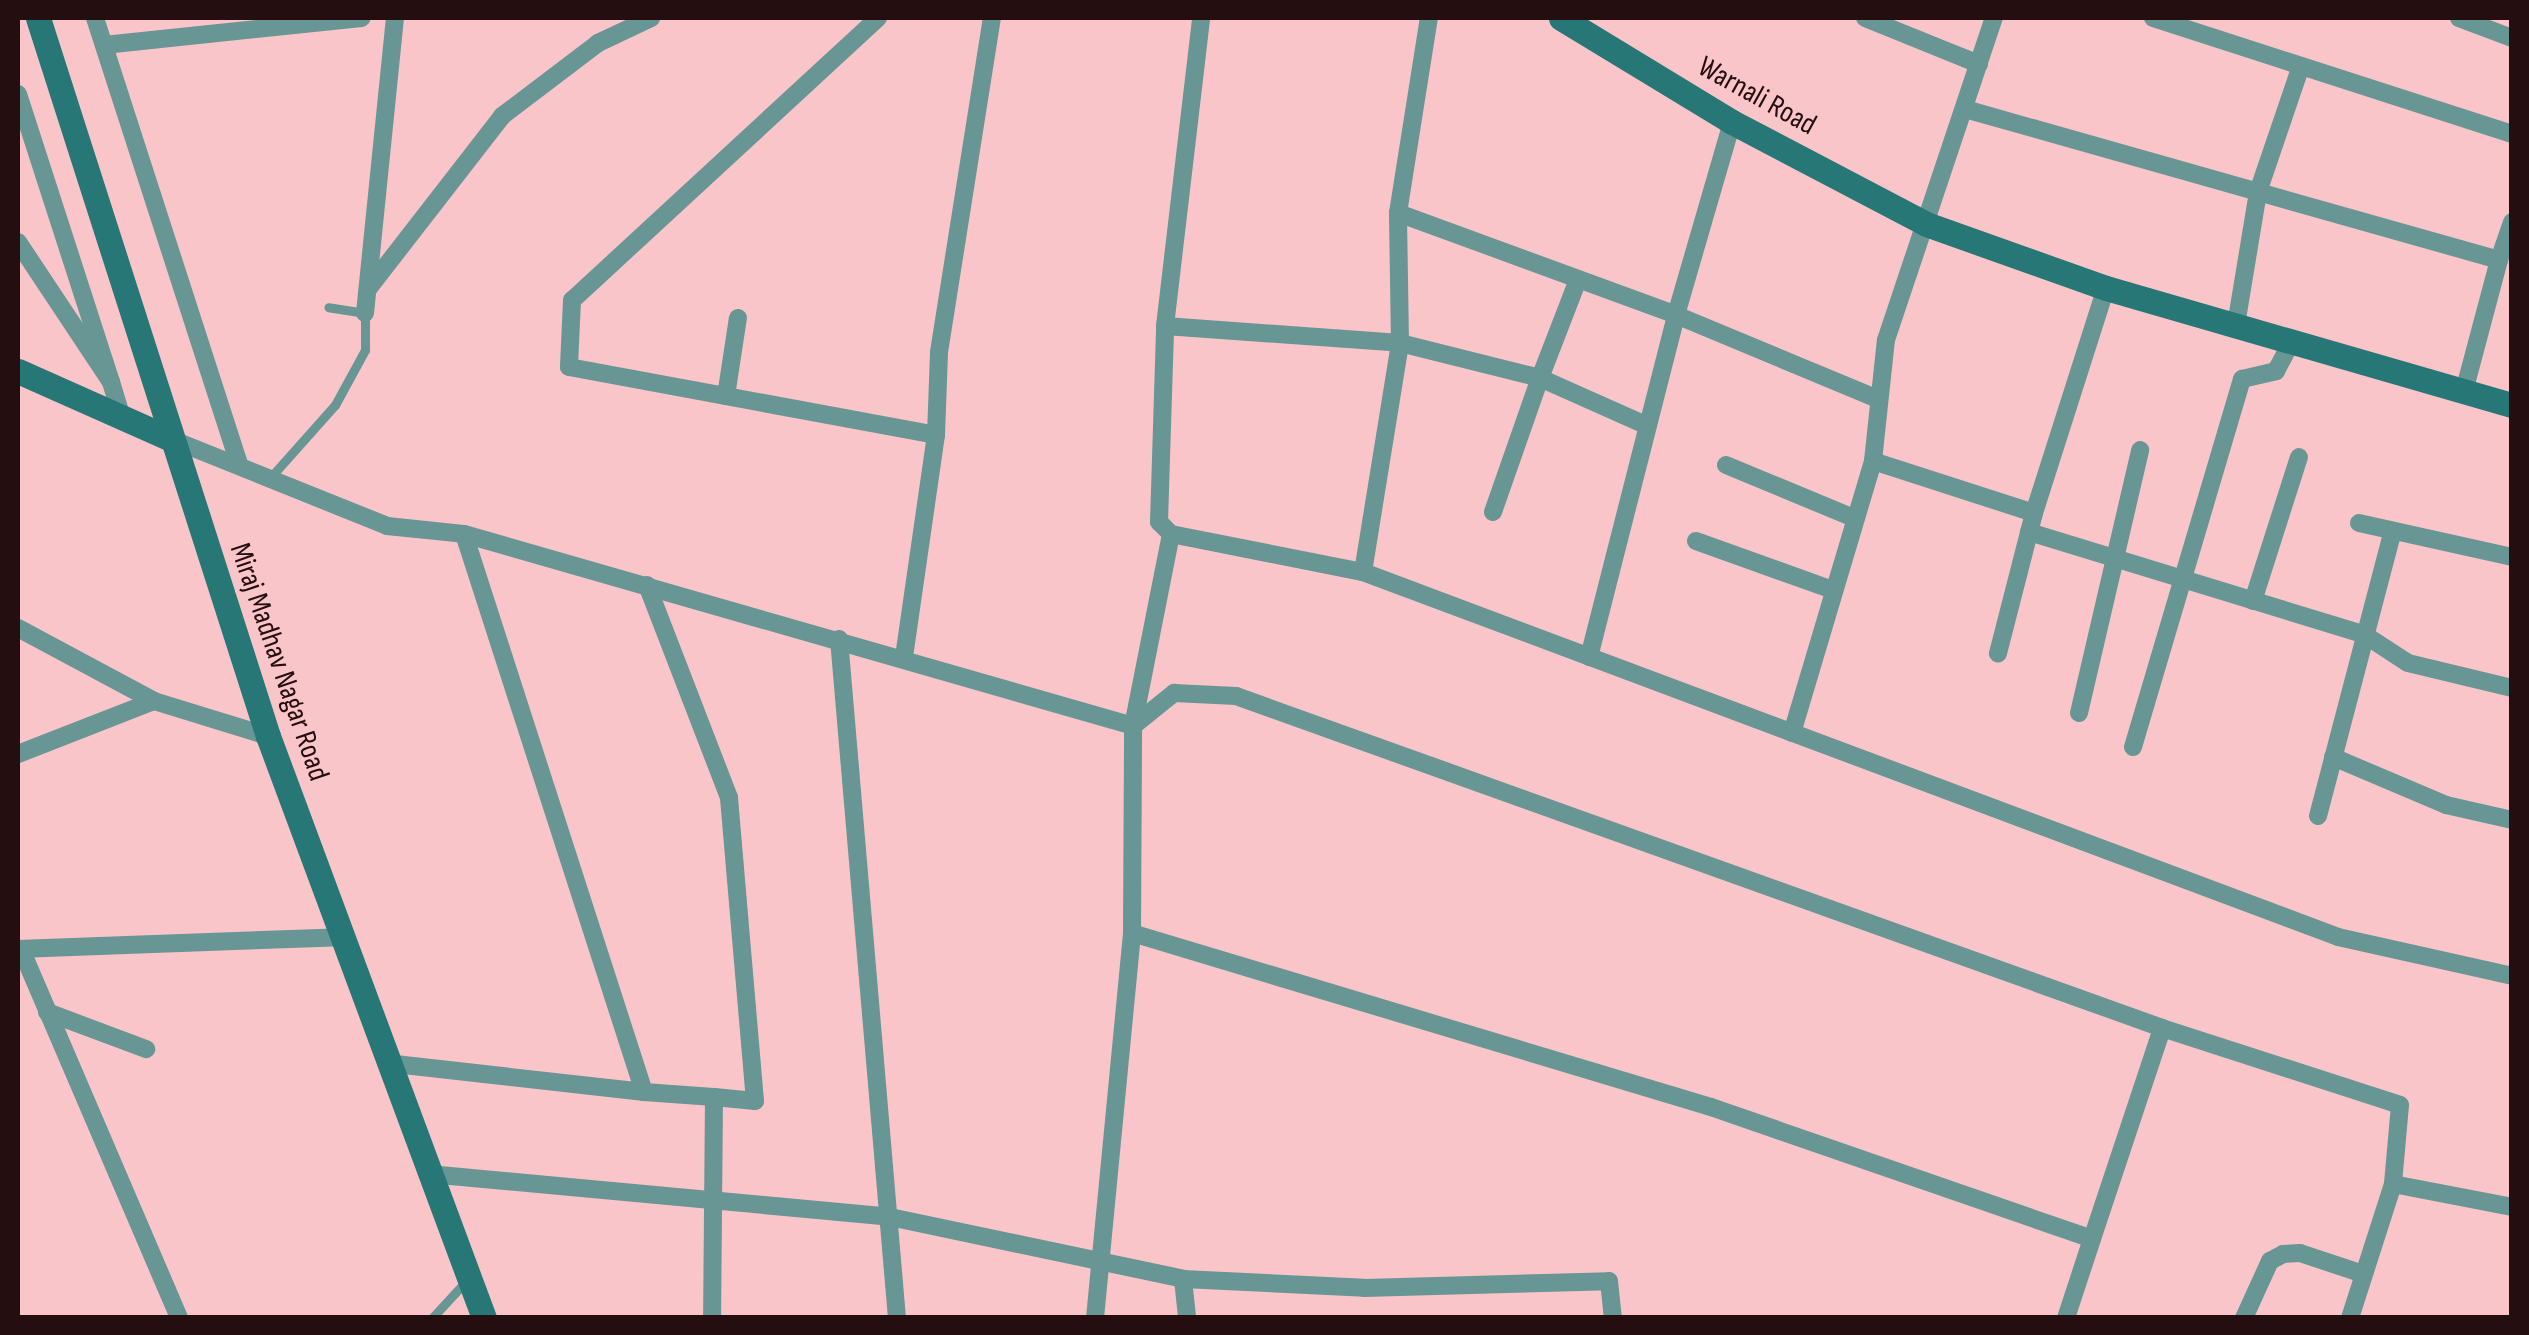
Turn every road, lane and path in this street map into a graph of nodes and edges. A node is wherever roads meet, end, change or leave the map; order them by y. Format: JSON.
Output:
{"nodes":[{"id":1,"x":38,"y":18,"type":"edge"},
{"id":2,"x":94,"y":18,"type":"edge"},
{"id":3,"x":362,"y":18,"type":"edge"},
{"id":4,"x":395,"y":18,"type":"edge"},
{"id":5,"x":651,"y":18,"type":"edge"},
{"id":6,"x":878,"y":18,"type":"edge"},
{"id":7,"x":992,"y":18,"type":"edge"},
{"id":8,"x":1202,"y":18,"type":"edge"},
{"id":9,"x":1429,"y":18,"type":"edge"},
{"id":10,"x":1561,"y":18,"type":"edge"},
{"id":11,"x":1865,"y":18,"type":"edge"},
{"id":12,"x":1994,"y":18,"type":"edge"},
{"id":13,"x":2153,"y":18,"type":"edge"},
{"id":14,"x":2459,"y":18,"type":"edge"},
{"id":15,"x":1588,"y":24,"type":"edge"},
{"id":16,"x":224,"y":25,"type":"edge"},
{"id":17,"x":2512,"y":38,"type":"edge"},
{"id":18,"x":104,"y":45,"type":"junction"},
{"id":19,"x":1979,"y":64,"type":"junction"},
{"id":20,"x":2301,"y":66,"type":"junction"},
{"id":21,"x":18,"y":94,"type":"edge"},
{"id":22,"x":1965,"y":109,"type":"junction"},
{"id":23,"x":1732,"y":122,"type":"junction"},
{"id":24,"x":2512,"y":134,"type":"edge"},
{"id":25,"x":2258,"y":192,"type":"junction"},
{"id":26,"x":1398,"y":213,"type":"junction"},
{"id":27,"x":2512,"y":222,"type":"edge"},
{"id":28,"x":1926,"y":224,"type":"junction"},
{"id":29,"x":18,"y":242,"type":"edge"},
{"id":30,"x":2499,"y":260,"type":"junction"},
{"id":31,"x":1578,"y":282,"type":"junction"},
{"id":32,"x":2106,"y":288,"type":"junction"},
{"id":33,"x":368,"y":289,"type":"junction"},
{"id":34,"x":328,"y":306,"type":"dead end"},
{"id":35,"x":365,"y":312,"type":"junction"},
{"id":36,"x":1676,"y":315,"type":"junction"},
{"id":37,"x":738,"y":318,"type":"dead end"},
{"id":38,"x":2236,"y":325,"type":"junction"},
{"id":39,"x":1165,"y":326,"type":"junction"},
{"id":40,"x":2292,"y":341,"type":"junction"},
{"id":41,"x":1400,"y":344,"type":"junction"},
{"id":42,"x":18,"y":371,"type":"edge"},
{"id":43,"x":1540,"y":378,"type":"junction"},
{"id":44,"x":111,"y":382,"type":"junction"},
{"id":45,"x":2464,"y":392,"type":"junction"},
{"id":46,"x":726,"y":396,"type":"junction"},
{"id":47,"x":1878,"y":399,"type":"junction"},
{"id":48,"x":2512,"y":405,"type":"edge"},
{"id":49,"x":122,"y":418,"type":"junction"},
{"id":50,"x":1648,"y":426,"type":"junction"},
{"id":51,"x":936,"y":435,"type":"junction"},
{"id":52,"x":171,"y":439,"type":"junction"},
{"id":53,"x":2140,"y":450,"type":"dead end"},
{"id":54,"x":2299,"y":457,"type":"dead end"},
{"id":55,"x":1873,"y":461,"type":"junction"},
{"id":56,"x":238,"y":462,"type":"junction"},
{"id":57,"x":1726,"y":466,"type":"dead end"},
{"id":58,"x":270,"y":479,"type":"junction"},
{"id":59,"x":1493,"y":512,"type":"dead end"},
{"id":60,"x":2034,"y":513,"type":"junction"},
{"id":61,"x":1854,"y":518,"type":"junction"},
{"id":62,"x":2359,"y":523,"type":"dead end"},
{"id":63,"x":2392,"y":531,"type":"junction"},
{"id":64,"x":2029,"y":532,"type":"junction"},
{"id":65,"x":464,"y":534,"type":"junction"},
{"id":66,"x":1171,"y":534,"type":"junction"},
{"id":67,"x":1696,"y":541,"type":"dead end"},
{"id":68,"x":2512,"y":557,"type":"edge"},
{"id":69,"x":2115,"y":559,"type":"junction"},
{"id":70,"x":1363,"y":572,"type":"junction"},
{"id":71,"x":2182,"y":580,"type":"junction"},
{"id":72,"x":646,"y":585,"type":"junction"},
{"id":73,"x":1830,"y":589,"type":"junction"},
{"id":74,"x":2253,"y":601,"type":"junction"},
{"id":75,"x":18,"y":628,"type":"edge"},
{"id":76,"x":2365,"y":636,"type":"junction"},
{"id":77,"x":839,"y":639,"type":"junction"},
{"id":78,"x":1998,"y":652,"type":"dead end"},
{"id":79,"x":904,"y":657,"type":"junction"},
{"id":80,"x":1589,"y":657,"type":"junction"},
{"id":81,"x":2512,"y":688,"type":"edge"},
{"id":82,"x":154,"y":702,"type":"junction"},
{"id":83,"x":2079,"y":712,"type":"dead end"},
{"id":84,"x":1134,"y":726,"type":"junction"},
{"id":85,"x":1792,"y":733,"type":"junction"},
{"id":86,"x":268,"y":736,"type":"junction"},
{"id":87,"x":2133,"y":747,"type":"dead end"},
{"id":88,"x":18,"y":754,"type":"edge"},
{"id":89,"x":2333,"y":758,"type":"junction"},
{"id":90,"x":2318,"y":816,"type":"dead end"},
{"id":91,"x":2512,"y":820,"type":"edge"},
{"id":92,"x":1132,"y":933,"type":"junction"},
{"id":93,"x":341,"y":937,"type":"junction"},
{"id":94,"x":19,"y":949,"type":"edge"},
{"id":95,"x":2512,"y":976,"type":"edge"},
{"id":96,"x":47,"y":1012,"type":"junction"},
{"id":97,"x":2162,"y":1028,"type":"junction"},
{"id":98,"x":146,"y":1049,"type":"dead end"},
{"id":99,"x":386,"y":1063,"type":"junction"},
{"id":100,"x":644,"y":1092,"type":"junction"},
{"id":101,"x":714,"y":1097,"type":"junction"},
{"id":102,"x":429,"y":1174,"type":"junction"},
{"id":103,"x":2393,"y":1184,"type":"junction"},
{"id":104,"x":714,"y":1200,"type":"junction"},
{"id":105,"x":2512,"y":1207,"type":"edge"},
{"id":106,"x":890,"y":1217,"type":"junction"},
{"id":107,"x":2092,"y":1239,"type":"junction"},
{"id":108,"x":1100,"y":1262,"type":"junction"},
{"id":109,"x":2363,"y":1274,"type":"junction"},
{"id":110,"x":468,"y":1278,"type":"junction"},
{"id":111,"x":1183,"y":1279,"type":"junction"},
{"id":112,"x":179,"y":1318,"type":"edge"},
{"id":113,"x":432,"y":1318,"type":"edge"},
{"id":114,"x":484,"y":1318,"type":"edge"},
{"id":115,"x":712,"y":1318,"type":"edge"},
{"id":116,"x":897,"y":1318,"type":"edge"},
{"id":117,"x":1095,"y":1318,"type":"edge"},
{"id":118,"x":1186,"y":1318,"type":"edge"},
{"id":119,"x":1613,"y":1318,"type":"edge"},
{"id":120,"x":2066,"y":1318,"type":"edge"},
{"id":121,"x":2244,"y":1318,"type":"edge"},
{"id":122,"x":2350,"y":1318,"type":"edge"}],
"edges":[{"from":1,"to":52,"type":"street","name":"Miraj Madhav Nagar Road"},
{"from":2,"to":18,"type":"street"},
{"from":3,"to":16,"type":"street"},
{"from":4,"to":33,"type":"street"},
{"from":5,"to":33,"type":"street"},
{"from":6,"to":46,"type":"street"},
{"from":7,"to":51,"type":"street"},
{"from":8,"to":39,"type":"street"},
{"from":9,"to":26,"type":"street"},
{"from":10,"to":15,"type":"street","name":"Warnali Road"},
{"from":11,"to":19,"type":"street"},
{"from":12,"to":19,"type":"street"},
{"from":13,"to":20,"type":"street"},
{"from":14,"to":17,"type":"street"},
{"from":15,"to":23,"type":"street","name":"Warnali Road"},
{"from":16,"to":18,"type":"street"},
{"from":18,"to":56,"type":"street"},
{"from":19,"to":22,"type":"street"},
{"from":20,"to":24,"type":"street"},
{"from":20,"to":25,"type":"street"},
{"from":21,"to":44,"type":"street"},
{"from":22,"to":25,"type":"street"},
{"from":22,"to":28,"type":"street"},
{"from":23,"to":28,"type":"street","name":"Warnali Road"},
{"from":23,"to":36,"type":"street"},
{"from":25,"to":30,"type":"street"},
{"from":25,"to":38,"type":"street"},
{"from":26,"to":31,"type":"street"},
{"from":26,"to":41,"type":"street"},
{"from":27,"to":30,"type":"street"},
{"from":28,"to":32,"type":"street","name":"Warnali Road"},
{"from":28,"to":47,"type":"street"},
{"from":29,"to":44,"type":"street"},
{"from":30,"to":45,"type":"street"},
{"from":31,"to":36,"type":"street"},
{"from":31,"to":43,"type":"street"},
{"from":32,"to":38,"type":"street","name":"Warnali Road"},
{"from":32,"to":60,"type":"street"},
{"from":33,"to":35,"type":"street"},
{"from":34,"to":35,"type":"lane"},
{"from":35,"to":58,"type":"lane"},
{"from":36,"to":47,"type":"street"},
{"from":36,"to":50,"type":"street"},
{"from":37,"to":46,"type":"street"},
{"from":38,"to":40,"type":"street","name":"Warnali Road"},
{"from":39,"to":41,"type":"street"},
{"from":39,"to":66,"type":"street"},
{"from":40,"to":45,"type":"street","name":"Warnali Road"},
{"from":40,"to":71,"type":"street"},
{"from":41,"to":43,"type":"street"},
{"from":41,"to":70,"type":"street"},
{"from":42,"to":49,"type":"street"},
{"from":43,"to":50,"type":"street"},
{"from":43,"to":59,"type":"street"},
{"from":44,"to":49,"type":"street"},
{"from":45,"to":48,"type":"street","name":"Warnali Road"},
{"from":46,"to":51,"type":"street"},
{"from":47,"to":55,"type":"street"},
{"from":49,"to":52,"type":"street"},
{"from":50,"to":80,"type":"street"},
{"from":51,"to":79,"type":"street"},
{"from":52,"to":56,"type":"street"},
{"from":52,"to":86,"type":"street","name":"Miraj Madhav Nagar Road"},
{"from":53,"to":69,"type":"street"},
{"from":54,"to":74,"type":"street"},
{"from":55,"to":60,"type":"street"},
{"from":55,"to":61,"type":"street"},
{"from":56,"to":58,"type":"street"},
{"from":57,"to":61,"type":"street"},
{"from":58,"to":65,"type":"street"},
{"from":60,"to":64,"type":"street"},
{"from":61,"to":73,"type":"street"},
{"from":62,"to":63,"type":"street"},
{"from":63,"to":68,"type":"street"},
{"from":63,"to":76,"type":"street"},
{"from":64,"to":69,"type":"street"},
{"from":64,"to":78,"type":"street"},
{"from":65,"to":72,"type":"street"},
{"from":65,"to":100,"type":"street"},
{"from":66,"to":70,"type":"street"},
{"from":66,"to":84,"type":"street"},
{"from":67,"to":73,"type":"street"},
{"from":69,"to":71,"type":"street"},
{"from":69,"to":83,"type":"street"},
{"from":70,"to":80,"type":"street"},
{"from":71,"to":74,"type":"street"},
{"from":71,"to":87,"type":"street"},
{"from":72,"to":77,"type":"street"},
{"from":72,"to":101,"type":"street"},
{"from":73,"to":85,"type":"street"},
{"from":74,"to":76,"type":"street"},
{"from":75,"to":82,"type":"street"},
{"from":76,"to":81,"type":"street"},
{"from":76,"to":89,"type":"street"},
{"from":77,"to":79,"type":"street"},
{"from":77,"to":106,"type":"street"},
{"from":79,"to":84,"type":"street"},
{"from":80,"to":85,"type":"street"},
{"from":82,"to":86,"type":"street"},
{"from":82,"to":88,"type":"street"},
{"from":84,"to":92,"type":"street"},
{"from":84,"to":97,"type":"street"},
{"from":85,"to":95,"type":"street"},
{"from":86,"to":93,"type":"street","name":"Miraj Madhav Nagar Road"},
{"from":89,"to":90,"type":"street"},
{"from":89,"to":91,"type":"street"},
{"from":92,"to":107,"type":"street"},
{"from":92,"to":108,"type":"street"},
{"from":93,"to":94,"type":"street"},
{"from":93,"to":99,"type":"street","name":"Miraj Madhav Nagar Road"},
{"from":94,"to":96,"type":"street"},
{"from":96,"to":98,"type":"street"},
{"from":96,"to":112,"type":"street"},
{"from":97,"to":103,"type":"street"},
{"from":97,"to":107,"type":"street"},
{"from":99,"to":100,"type":"street"},
{"from":99,"to":102,"type":"street","name":"Miraj Madhav Nagar Road"},
{"from":100,"to":101,"type":"street"},
{"from":101,"to":104,"type":"street"},
{"from":102,"to":104,"type":"street"},
{"from":102,"to":110,"type":"street","name":"Miraj Madhav Nagar Road"},
{"from":103,"to":105,"type":"street"},
{"from":103,"to":109,"type":"street"},
{"from":104,"to":106,"type":"street"},
{"from":104,"to":115,"type":"street"},
{"from":106,"to":108,"type":"street"},
{"from":106,"to":116,"type":"street"},
{"from":107,"to":120,"type":"street"},
{"from":108,"to":111,"type":"street"},
{"from":108,"to":117,"type":"street"},
{"from":109,"to":121,"type":"street"},
{"from":109,"to":122,"type":"street"},
{"from":110,"to":113,"type":"lane"},
{"from":110,"to":114,"type":"street","name":"Miraj Madhav Nagar Road"},
{"from":111,"to":118,"type":"street"},
{"from":111,"to":119,"type":"street"}]}
